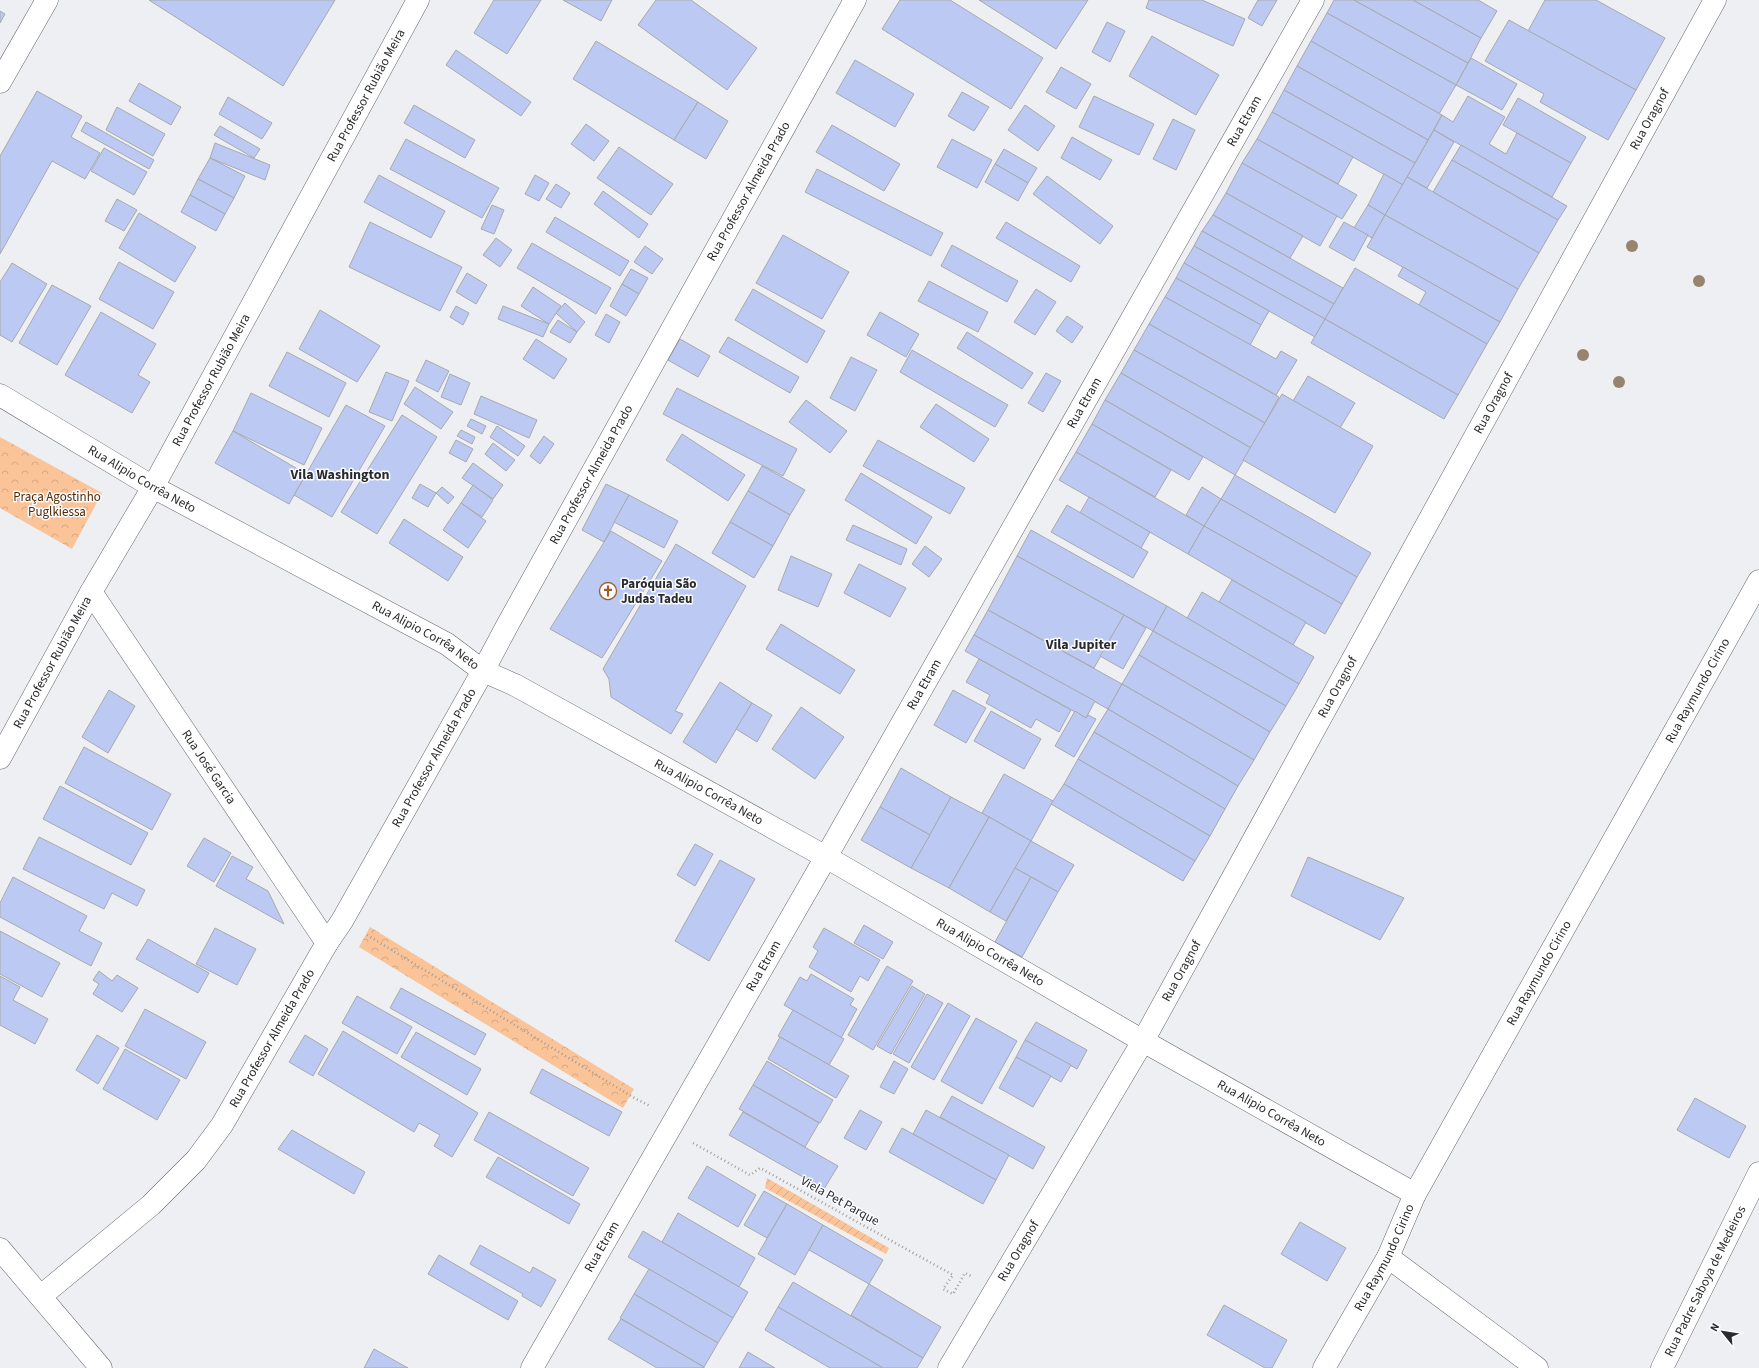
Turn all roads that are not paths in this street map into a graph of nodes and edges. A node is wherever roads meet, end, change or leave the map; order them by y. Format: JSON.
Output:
{"nodes":[{"id":1,"x":47,"y":0,"type":"edge"},
{"id":2,"x":418,"y":0,"type":"edge"},
{"id":3,"x":855,"y":0,"type":"edge"},
{"id":4,"x":1313,"y":0,"type":"edge"},
{"id":5,"x":1715,"y":0,"type":"edge"},
{"id":6,"x":0,"y":82,"type":"edge"},
{"id":7,"x":0,"y":395,"type":"edge"},
{"id":8,"x":153,"y":487,"type":"junction"},
{"id":9,"x":1759,"y":581,"type":"edge"},
{"id":10,"x":91,"y":592,"type":"junction"},
{"id":11,"x":483,"y":671,"type":"junction"},
{"id":12,"x":0,"y":758,"type":"edge"},
{"id":13,"x":826,"y":857,"type":"junction"},
{"id":14,"x":327,"y":943,"type":"junction"},
{"id":15,"x":1143,"y":1041,"type":"junction"},
{"id":16,"x":1759,"y":1173,"type":"edge"},
{"id":17,"x":1415,"y":1194,"type":"junction"},
{"id":18,"x":0,"y":1249,"type":"edge"},
{"id":19,"x":1388,"y":1257,"type":"junction"},
{"id":20,"x":41,"y":1296,"type":"junction"},
{"id":21,"x":101,"y":1368,"type":"edge"},
{"id":22,"x":532,"y":1368,"type":"edge"},
{"id":23,"x":949,"y":1368,"type":"edge"},
{"id":24,"x":1324,"y":1368,"type":"edge"},
{"id":25,"x":1537,"y":1368,"type":"edge"},
{"id":26,"x":1662,"y":1368,"type":"edge"}],
"edges":[{"from":1,"to":6,"type":"street"},
{"from":2,"to":8,"type":"street","name":"Rua Professor Rubião Meira"},
{"from":3,"to":11,"type":"street","name":"Rua Professor Almeida Prado"},
{"from":4,"to":13,"type":"street","name":"Rua Etram"},
{"from":5,"to":15,"type":"street","name":"Rua Oragnof"},
{"from":7,"to":8,"type":"street","name":"Rua Alipio Corrêa Neto"},
{"from":8,"to":10,"type":"street","name":"Rua Professor Rubião Meira"},
{"from":8,"to":11,"type":"street","name":"Rua Alipio Corrêa Neto"},
{"from":9,"to":17,"type":"street","name":"Rua Raymundo Cirino"},
{"from":10,"to":12,"type":"street","name":"Rua Professor Rubião Meira"},
{"from":10,"to":14,"type":"street","name":"Rua José Garcia"},
{"from":11,"to":13,"type":"street","name":"Rua Alipio Corrêa Neto"},
{"from":11,"to":14,"type":"street","name":"Rua Professor Almeida Prado"},
{"from":13,"to":15,"type":"street","name":"Rua Alipio Corrêa Neto"},
{"from":13,"to":22,"type":"street","name":"Rua Etram"},
{"from":14,"to":20,"type":"street","name":"Rua Professor Almeida Prado"},
{"from":15,"to":17,"type":"street","name":"Rua Alipio Corrêa Neto"},
{"from":15,"to":23,"type":"street","name":"Rua Oragnof"},
{"from":16,"to":26,"type":"street","name":"Rua Padre Saboya de Medeiros"},
{"from":17,"to":19,"type":"street","name":"Rua Raymundo Cirino"},
{"from":18,"to":20,"type":"street"},
{"from":19,"to":24,"type":"street","name":"Rua Raymundo Cirino"},
{"from":19,"to":25,"type":"street"},
{"from":20,"to":21,"type":"street"}]}
